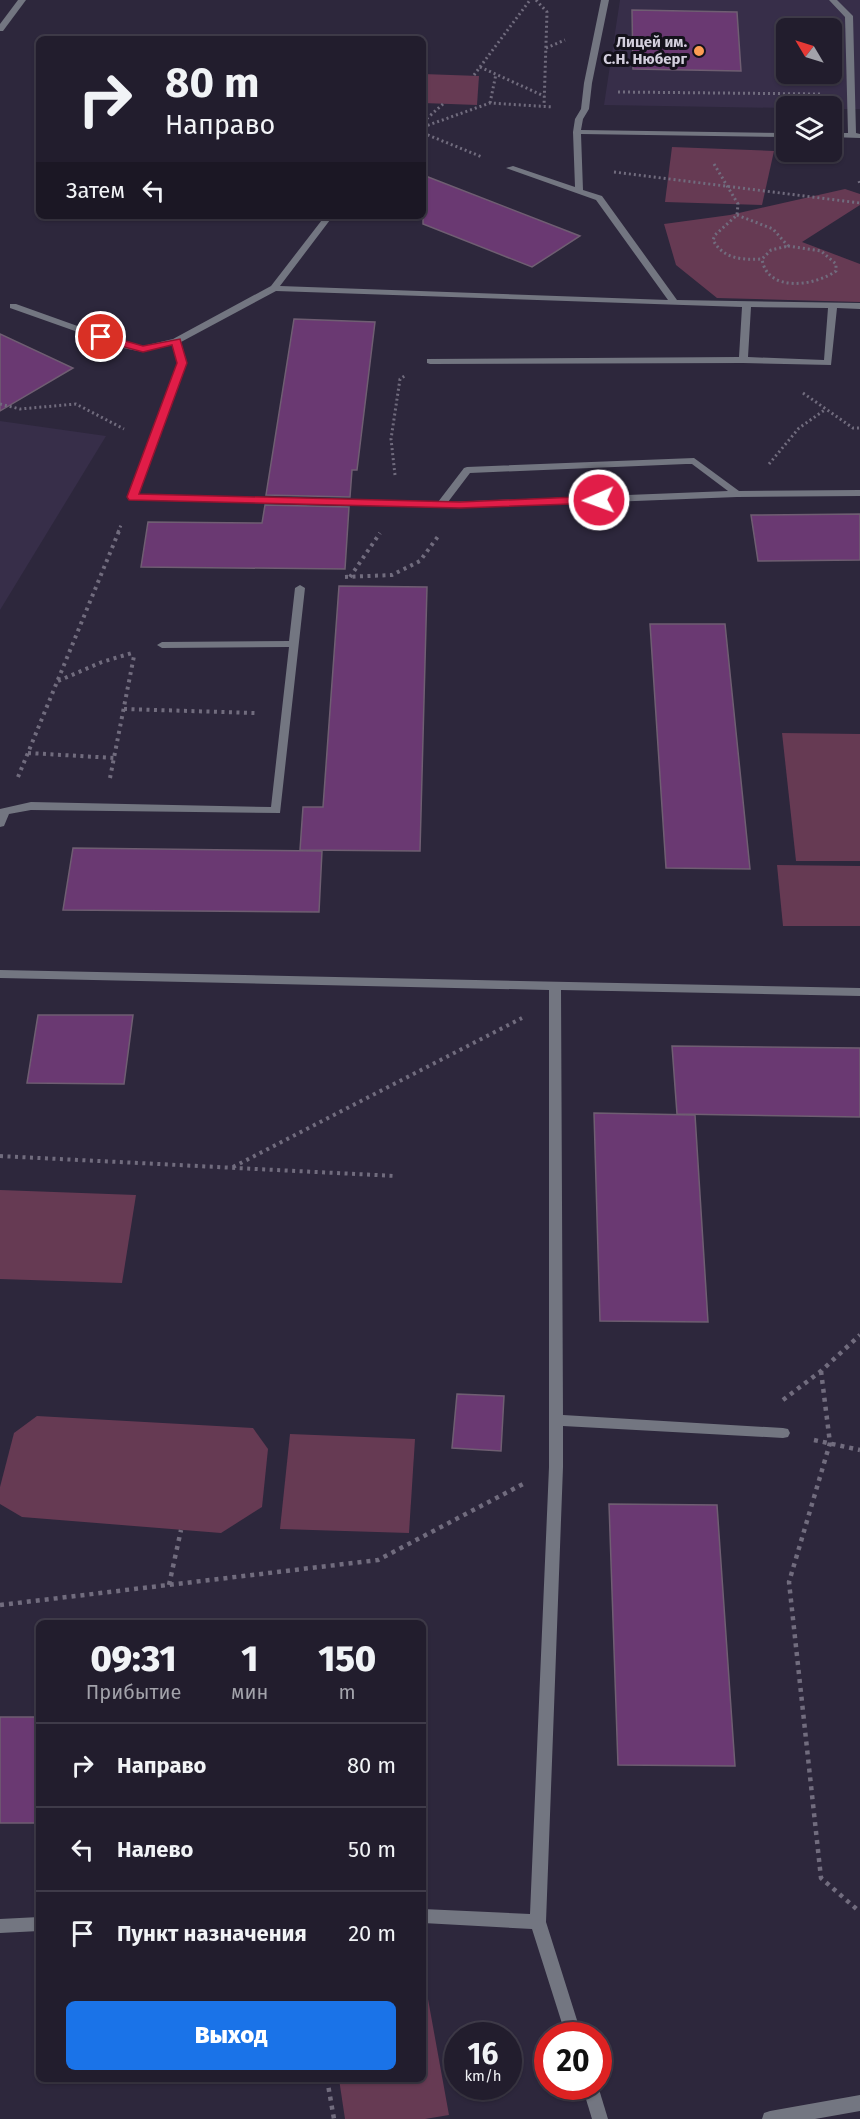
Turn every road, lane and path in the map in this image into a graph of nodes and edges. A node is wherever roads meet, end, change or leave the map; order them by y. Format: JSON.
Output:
{"nodes":[{"id":1,"x":22,"y":0,"type":"edge"},
{"id":2,"x":530,"y":0,"type":"edge"},
{"id":3,"x":536,"y":0,"type":"edge"},
{"id":4,"x":604,"y":0,"type":"edge"},
{"id":5,"x":833,"y":0,"type":"edge"},
{"id":6,"x":0,"y":28,"type":"edge"},
{"id":7,"x":480,"y":67,"type":"junction"},
{"id":8,"x":496,"y":74,"type":"junction"},
{"id":9,"x":474,"y":75,"type":"dead end"},
{"id":10,"x":587,"y":91,"type":"junction"},
{"id":11,"x":851,"y":94,"type":"junction"},
{"id":12,"x":544,"y":96,"type":"junction"},
{"id":13,"x":490,"y":103,"type":"junction"},
{"id":14,"x":442,"y":104,"type":"dead end"},
{"id":15,"x":544,"y":106,"type":"junction"},
{"id":16,"x":585,"y":109,"type":"junction"},
{"id":17,"x":426,"y":119,"type":"edge"},
{"id":18,"x":426,"y":126,"type":"edge"},
{"id":19,"x":577,"y":132,"type":"junction"},
{"id":20,"x":426,"y":134,"type":"edge"},
{"id":21,"x":776,"y":135,"type":"edge"},
{"id":22,"x":856,"y":136,"type":"edge"},
{"id":23,"x":710,"y":158,"type":"dead end"},
{"id":24,"x":578,"y":166,"type":"junction"},
{"id":25,"x":510,"y":168,"type":"joint"},
{"id":26,"x":727,"y":186,"type":"junction"},
{"id":27,"x":579,"y":191,"type":"junction"},
{"id":28,"x":860,"y":203,"type":"edge"},
{"id":29,"x":737,"y":215,"type":"junction"},
{"id":30,"x":326,"y":219,"type":"edge"},
{"id":31,"x":788,"y":246,"type":"junction"},
{"id":32,"x":762,"y":259,"type":"junction"},
{"id":33,"x":274,"y":288,"type":"junction"},
{"id":34,"x":674,"y":303,"type":"junction"},
{"id":35,"x":748,"y":304,"type":"junction"},
{"id":36,"x":832,"y":305,"type":"junction"},
{"id":37,"x":14,"y":306,"type":"dead end"},
{"id":38,"x":860,"y":306,"type":"edge"},
{"id":39,"x":176,"y":341,"type":"junction"},
{"id":40,"x":742,"y":360,"type":"junction"},
{"id":41,"x":430,"y":361,"type":"joint"},
{"id":42,"x":758,"y":361,"type":"junction"},
{"id":43,"x":0,"y":404,"type":"edge"},
{"id":44,"x":826,"y":409,"type":"junction"},
{"id":45,"x":110,"y":422,"type":"dead end"},
{"id":46,"x":860,"y":428,"type":"edge"},
{"id":47,"x":740,"y":494,"type":"junction"},
{"id":48,"x":860,"y":494,"type":"edge"},
{"id":49,"x":133,"y":497,"type":"junction"},
{"id":50,"x":399,"y":504,"type":"junction"},
{"id":51,"x":441,"y":504,"type":"junction"},
{"id":52,"x":460,"y":505,"type":"junction"},
{"id":53,"x":345,"y":577,"type":"dead end"},
{"id":54,"x":350,"y":577,"type":"junction"},
{"id":55,"x":300,"y":588,"type":"dead end"},
{"id":56,"x":293,"y":644,"type":"junction"},
{"id":57,"x":162,"y":645,"type":"dead end"},
{"id":58,"x":58,"y":681,"type":"junction"},
{"id":59,"x":124,"y":709,"type":"junction"},
{"id":60,"x":260,"y":713,"type":"dead end"},
{"id":61,"x":28,"y":753,"type":"junction"},
{"id":62,"x":14,"y":786,"type":"dead end"},
{"id":63,"x":2,"y":811,"type":"edge"},
{"id":64,"x":0,"y":823,"type":"edge"},
{"id":65,"x":0,"y":974,"type":"edge"},
{"id":66,"x":555,"y":986,"type":"junction"},
{"id":67,"x":860,"y":992,"type":"edge"},
{"id":68,"x":555,"y":1001,"type":"junction"},
{"id":69,"x":0,"y":1156,"type":"edge"},
{"id":70,"x":230,"y":1168,"type":"junction"},
{"id":71,"x":395,"y":1176,"type":"dead end"},
{"id":72,"x":860,"y":1335,"type":"edge"},
{"id":73,"x":821,"y":1371,"type":"junction"},
{"id":74,"x":556,"y":1420,"type":"junction"},
{"id":75,"x":744,"y":1430,"type":"junction"},
{"id":76,"x":783,"y":1433,"type":"joint"},
{"id":77,"x":830,"y":1443,"type":"junction"},
{"id":78,"x":860,"y":1450,"type":"edge"},
{"id":79,"x":556,"y":1467,"type":"junction"},
{"id":80,"x":181,"y":1530,"type":"dead end"},
{"id":81,"x":169,"y":1585,"type":"junction"},
{"id":82,"x":0,"y":1605,"type":"edge"},
{"id":83,"x":860,"y":1912,"type":"edge"},
{"id":84,"x":426,"y":1916,"type":"edge"},
{"id":85,"x":538,"y":1923,"type":"junction"},
{"id":86,"x":36,"y":1924,"type":"edge"},
{"id":87,"x":0,"y":1926,"type":"edge"},
{"id":88,"x":570,"y":2022,"type":"edge"},
{"id":89,"x":328,"y":2082,"type":"edge"},
{"id":90,"x":594,"y":2100,"type":"edge"},
{"id":91,"x":860,"y":2103,"type":"edge"},
{"id":92,"x":334,"y":2119,"type":"edge"},
{"id":93,"x":600,"y":2119,"type":"edge"},
{"id":94,"x":770,"y":2119,"type":"edge"}],
"edges":[{"from":1,"to":6,"type":"street"},
{"from":2,"to":7,"type":"path"},
{"from":3,"to":12,"type":"path"},
{"from":4,"to":10,"type":"street"},
{"from":5,"to":11,"type":"street"},
{"from":7,"to":8,"type":"path"},
{"from":7,"to":9,"type":"path"},
{"from":8,"to":12,"type":"path"},
{"from":8,"to":13,"type":"path"},
{"from":10,"to":11,"type":"path"},
{"from":10,"to":16,"type":"street"},
{"from":11,"to":22,"type":"street"},
{"from":12,"to":15,"type":"path"},
{"from":13,"to":15,"type":"path"},
{"from":13,"to":18,"type":"path"},
{"from":14,"to":17,"type":"path"},
{"from":15,"to":16,"type":"path"},
{"from":16,"to":19,"type":"street"},
{"from":19,"to":21,"type":"street"},
{"from":19,"to":24,"type":"street"},
{"from":20,"to":25,"type":"path"},
{"from":23,"to":26,"type":"path"},
{"from":24,"to":26,"type":"path"},
{"from":24,"to":27,"type":"street"},
{"from":25,"to":27,"type":"street"},
{"from":26,"to":28,"type":"path"},
{"from":26,"to":29,"type":"path"},
{"from":27,"to":34,"type":"street"},
{"from":29,"to":31,"type":"path"},
{"from":29,"to":32,"type":"path"},
{"from":30,"to":33,"type":"street"},
{"from":31,"to":32,"type":"path"},
{"from":31,"to":32,"type":"path"},
{"from":33,"to":34,"type":"street"},
{"from":33,"to":39,"type":"street"},
{"from":34,"to":35,"type":"street"},
{"from":35,"to":36,"type":"street"},
{"from":35,"to":40,"type":"street"},
{"from":36,"to":38,"type":"street"},
{"from":36,"to":42,"type":"street"},
{"from":37,"to":39,"type":"street"},
{"from":39,"to":49,"type":"street"},
{"from":40,"to":41,"type":"street"},
{"from":40,"to":42,"type":"street"},
{"from":41,"to":50,"type":"path"},
{"from":42,"to":44,"type":"path"},
{"from":43,"to":45,"type":"path"},
{"from":44,"to":46,"type":"path"},
{"from":44,"to":47,"type":"path"},
{"from":47,"to":48,"type":"street"},
{"from":47,"to":51,"type":"street"},
{"from":47,"to":52,"type":"street"},
{"from":49,"to":50,"type":"street"},
{"from":49,"to":58,"type":"path"},
{"from":50,"to":51,"type":"street"},
{"from":50,"to":54,"type":"path"},
{"from":51,"to":52,"type":"street"},
{"from":52,"to":54,"type":"path"},
{"from":53,"to":54,"type":"path"},
{"from":55,"to":56,"type":"street"},
{"from":56,"to":57,"type":"street"},
{"from":56,"to":63,"type":"street"},
{"from":58,"to":59,"type":"path"},
{"from":58,"to":61,"type":"path"},
{"from":59,"to":60,"type":"path"},
{"from":59,"to":61,"type":"path"},
{"from":61,"to":62,"type":"path"},
{"from":63,"to":64,"type":"street"},
{"from":65,"to":66,"type":"street"},
{"from":66,"to":67,"type":"street"},
{"from":66,"to":68,"type":"street"},
{"from":68,"to":70,"type":"path"},
{"from":68,"to":74,"type":"street"},
{"from":69,"to":70,"type":"path"},
{"from":70,"to":71,"type":"path"},
{"from":72,"to":73,"type":"path"},
{"from":73,"to":75,"type":"path"},
{"from":73,"to":77,"type":"path"},
{"from":74,"to":75,"type":"street"},
{"from":74,"to":79,"type":"street"},
{"from":75,"to":76,"type":"street"},
{"from":76,"to":77,"type":"path"},
{"from":77,"to":78,"type":"path"},
{"from":77,"to":83,"type":"path"},
{"from":79,"to":81,"type":"path"},
{"from":79,"to":85,"type":"street"},
{"from":80,"to":81,"type":"path"},
{"from":81,"to":82,"type":"path"},
{"from":84,"to":85,"type":"street"},
{"from":85,"to":88,"type":"street"},
{"from":86,"to":87,"type":"street"},
{"from":89,"to":92,"type":"path"},
{"from":90,"to":93,"type":"street"},
{"from":91,"to":94,"type":"street"}]}
